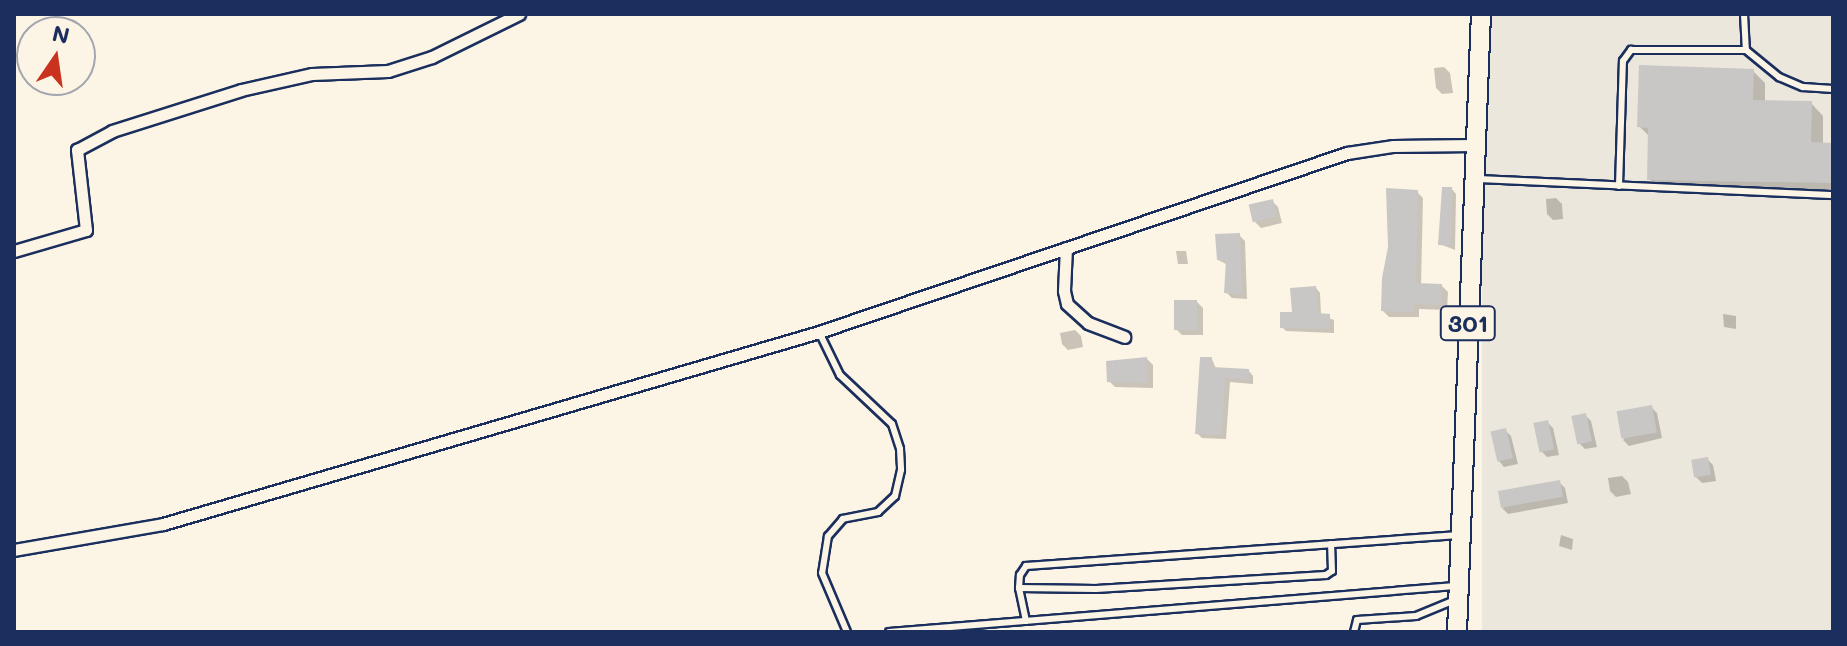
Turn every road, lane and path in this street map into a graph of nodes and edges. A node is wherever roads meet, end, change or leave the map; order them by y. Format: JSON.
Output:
{"nodes":[{"id":1,"x":519,"y":14,"type":"edge"},
{"id":2,"x":1481,"y":14,"type":"edge"},
{"id":3,"x":1744,"y":14,"type":"edge"},
{"id":4,"x":1746,"y":50,"type":"junction"},
{"id":5,"x":1833,"y":89,"type":"edge"},
{"id":6,"x":1474,"y":145,"type":"junction"},
{"id":7,"x":1473,"y":179,"type":"junction"},
{"id":8,"x":1619,"y":186,"type":"junction"},
{"id":9,"x":1833,"y":195,"type":"edge"},
{"id":10,"x":1066,"y":248,"type":"junction"},
{"id":11,"x":14,"y":251,"type":"edge"},
{"id":12,"x":819,"y":332,"type":"junction"},
{"id":13,"x":1124,"y":337,"type":"dead end"},
{"id":14,"x":1461,"y":535,"type":"junction"},
{"id":15,"x":1331,"y":544,"type":"junction"},
{"id":16,"x":14,"y":550,"type":"edge"},
{"id":17,"x":1019,"y":588,"type":"junction"},
{"id":18,"x":1458,"y":592,"type":"junction"},
{"id":19,"x":1026,"y":621,"type":"junction"},
{"id":20,"x":847,"y":632,"type":"edge"},
{"id":21,"x":889,"y":632,"type":"edge"},
{"id":22,"x":1354,"y":632,"type":"edge"},
{"id":23,"x":1457,"y":632,"type":"edge"}],
"edges":[{"from":1,"to":11,"type":"street"},
{"from":2,"to":6,"type":"main road","number":"301"},
{"from":3,"to":4,"type":"lane"},
{"from":4,"to":5,"type":"lane"},
{"from":4,"to":8,"type":"lane"},
{"from":6,"to":7,"type":"main road","number":"301"},
{"from":6,"to":10,"type":"street"},
{"from":7,"to":8,"type":"lane"},
{"from":7,"to":14,"type":"main road","number":"301"},
{"from":8,"to":9,"type":"lane"},
{"from":10,"to":12,"type":"street"},
{"from":10,"to":13,"type":"street"},
{"from":12,"to":16,"type":"street"},
{"from":12,"to":20,"type":"lane"},
{"from":14,"to":15,"type":"lane"},
{"from":14,"to":18,"type":"main road","number":"301"},
{"from":15,"to":17,"type":"lane"},
{"from":15,"to":17,"type":"lane"},
{"from":17,"to":19,"type":"lane"},
{"from":18,"to":19,"type":"lane"},
{"from":18,"to":22,"type":"lane"},
{"from":18,"to":23,"type":"main road","number":"301"},
{"from":19,"to":21,"type":"lane"}]}
